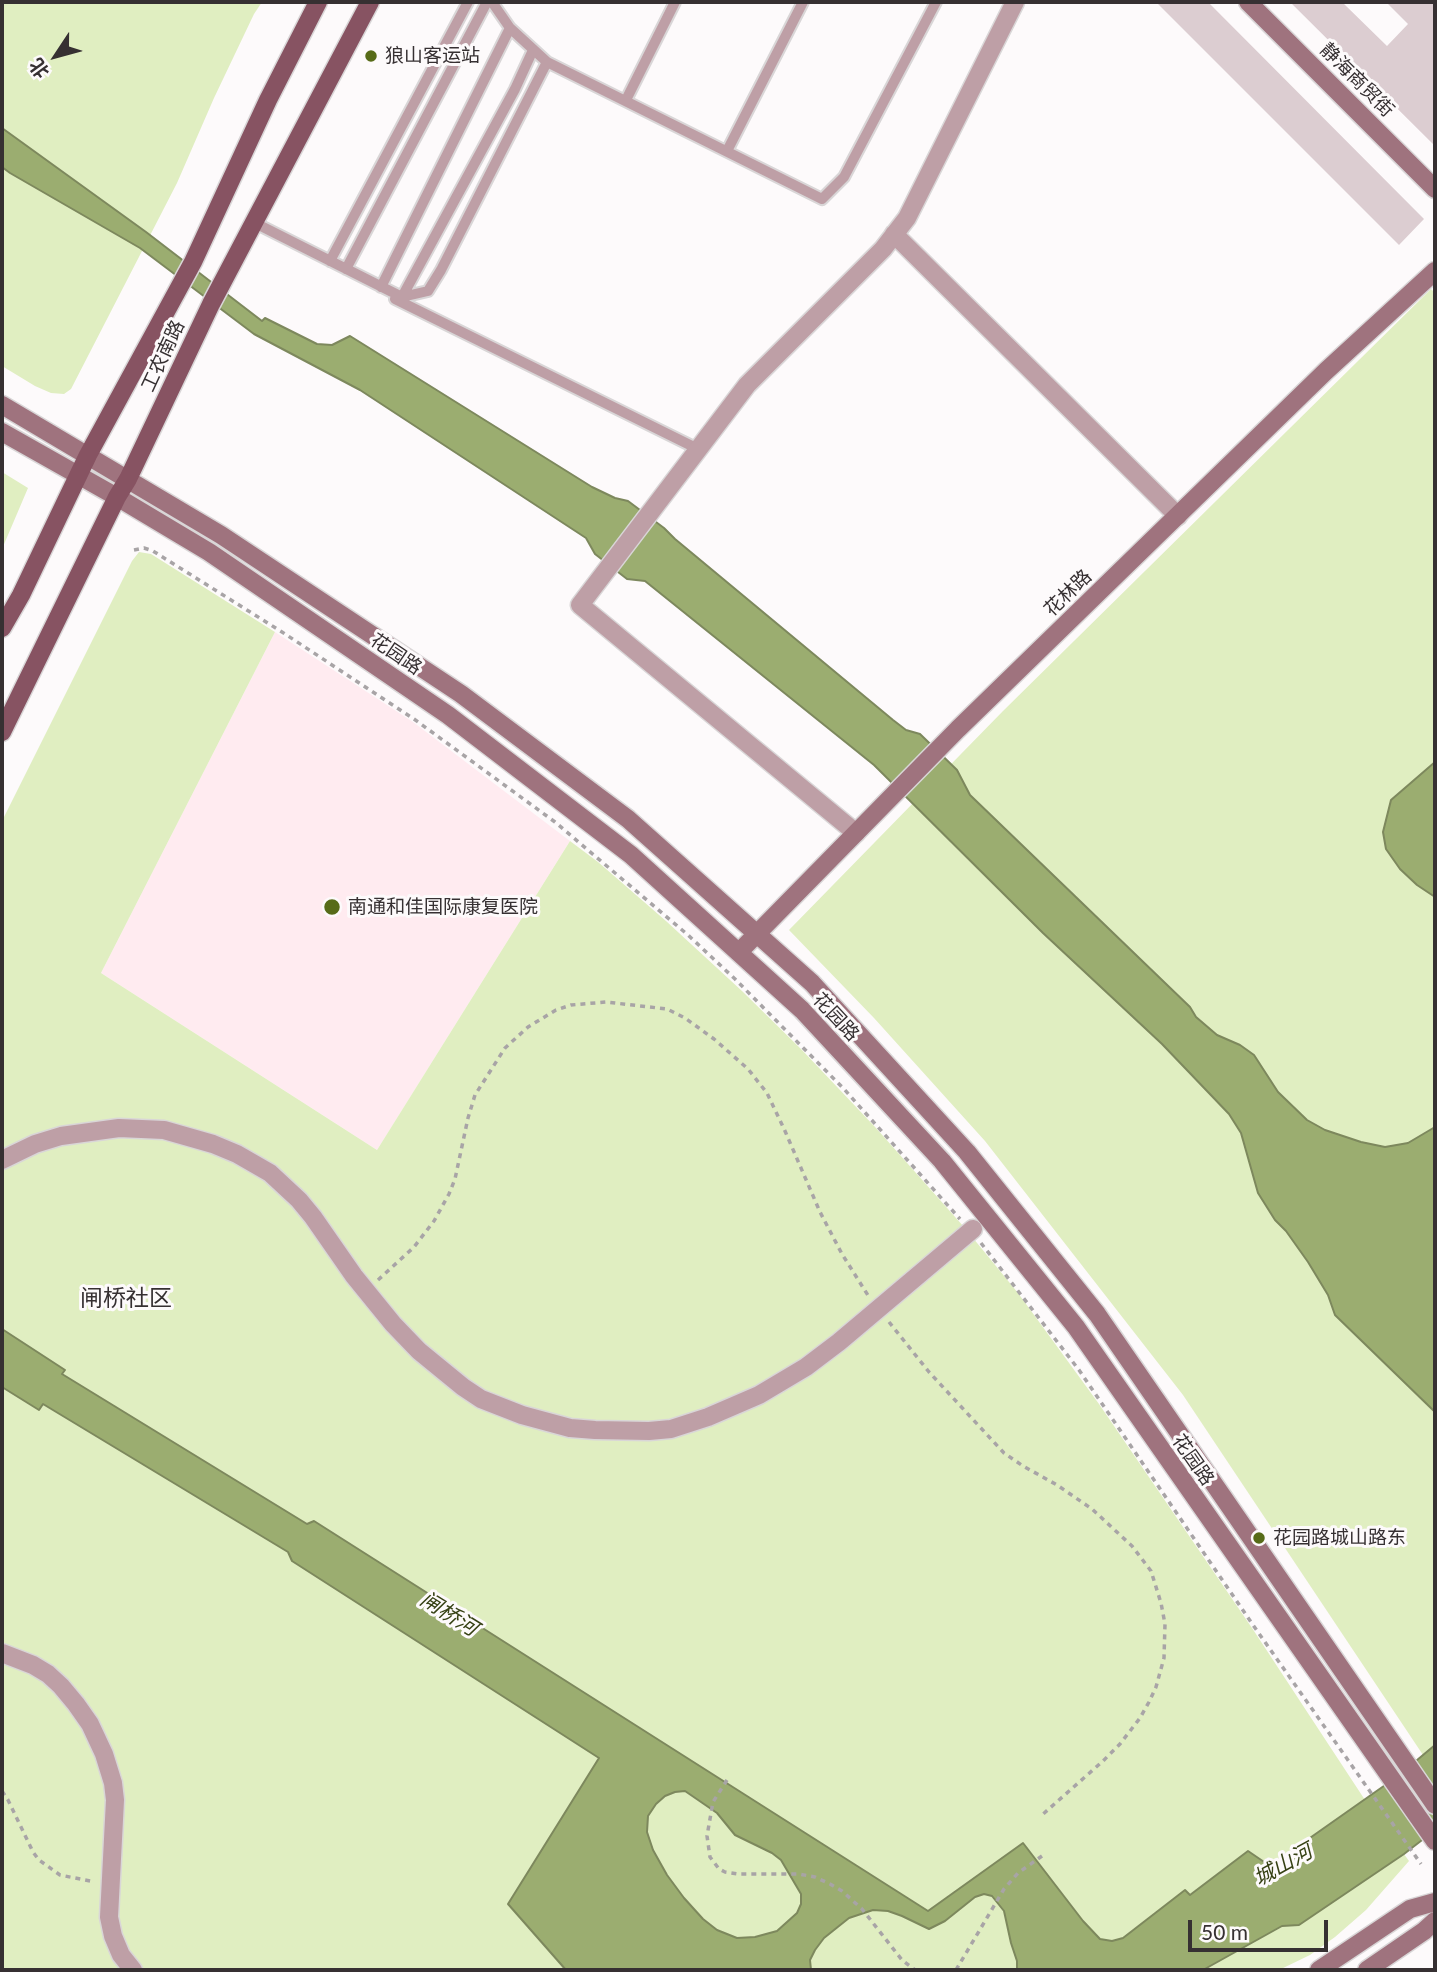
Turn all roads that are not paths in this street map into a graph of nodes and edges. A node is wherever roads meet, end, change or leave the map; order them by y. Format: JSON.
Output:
{"nodes":[{"id":1,"x":318,"y":2,"type":"edge"},
{"id":2,"x":370,"y":2,"type":"edge"},
{"id":3,"x":468,"y":2,"type":"edge"},
{"id":4,"x":489,"y":2,"type":"edge"},
{"id":5,"x":675,"y":2,"type":"edge"},
{"id":6,"x":803,"y":2,"type":"edge"},
{"id":7,"x":936,"y":2,"type":"edge"},
{"id":8,"x":1015,"y":2,"type":"edge"},
{"id":9,"x":1248,"y":2,"type":"edge"},
{"id":10,"x":510,"y":28,"type":"junction"},
{"id":11,"x":533,"y":50,"type":"junction"},
{"id":12,"x":547,"y":62,"type":"junction"},
{"id":13,"x":626,"y":100,"type":"junction"},
{"id":14,"x":727,"y":151,"type":"junction"},
{"id":15,"x":1435,"y":189,"type":"edge"},
{"id":16,"x":253,"y":222,"type":"junction"},
{"id":17,"x":894,"y":234,"type":"junction"},
{"id":18,"x":330,"y":261,"type":"junction"},
{"id":19,"x":346,"y":269,"type":"junction"},
{"id":20,"x":1435,"y":271,"type":"edge"},
{"id":21,"x":381,"y":286,"type":"junction"},
{"id":22,"x":402,"y":297,"type":"junction"},
{"id":23,"x":2,"y":405,"type":"edge"},
{"id":24,"x":2,"y":432,"type":"edge"},
{"id":25,"x":698,"y":449,"type":"junction"},
{"id":26,"x":88,"y":455,"type":"junction"},
{"id":27,"x":78,"y":476,"type":"junction"},
{"id":28,"x":128,"y":479,"type":"junction"},
{"id":29,"x":117,"y":497,"type":"junction"},
{"id":30,"x":1178,"y":516,"type":"junction"},
{"id":31,"x":2,"y":628,"type":"edge"},
{"id":32,"x":2,"y":732,"type":"edge"},
{"id":33,"x":856,"y":833,"type":"junction"},
{"id":34,"x":757,"y":933,"type":"junction"},
{"id":35,"x":738,"y":953,"type":"junction"},
{"id":36,"x":2,"y":1160,"type":"edge"},
{"id":37,"x":970,"y":1228,"type":"road end"},
{"id":38,"x":2,"y":1653,"type":"edge"},
{"id":39,"x":1435,"y":1805,"type":"edge"},
{"id":40,"x":1435,"y":1841,"type":"edge"},
{"id":41,"x":1435,"y":1902,"type":"edge"},
{"id":42,"x":1435,"y":1921,"type":"edge"},
{"id":43,"x":133,"y":1970,"type":"edge"},
{"id":44,"x":1319,"y":1970,"type":"edge"},
{"id":45,"x":1367,"y":1970,"type":"edge"}],
"edges":[{"from":1,"to":26,"type":"main road","name":"工农南路"},
{"from":2,"to":16,"type":"main road","name":"工农南路"},
{"from":3,"to":18,"type":"lane"},
{"from":4,"to":10,"type":"lane"},
{"from":4,"to":19,"type":"lane"},
{"from":5,"to":13,"type":"lane"},
{"from":6,"to":14,"type":"lane"},
{"from":7,"to":14,"type":"lane"},
{"from":8,"to":17,"type":"street"},
{"from":9,"to":15,"type":"main road","name":"静海商贸街"},
{"from":10,"to":11,"type":"lane"},
{"from":10,"to":21,"type":"lane"},
{"from":11,"to":12,"type":"lane"},
{"from":11,"to":22,"type":"lane"},
{"from":12,"to":13,"type":"lane"},
{"from":12,"to":22,"type":"lane"},
{"from":13,"to":14,"type":"lane"},
{"from":16,"to":18,"type":"lane"},
{"from":16,"to":28,"type":"main road","name":"工农南路"},
{"from":17,"to":25,"type":"street"},
{"from":17,"to":30,"type":"street"},
{"from":18,"to":19,"type":"lane"},
{"from":18,"to":25,"type":"lane"},
{"from":19,"to":21,"type":"lane"},
{"from":20,"to":30,"type":"main road","name":"花林路"},
{"from":21,"to":22,"type":"lane"},
{"from":23,"to":26,"type":"main road","name":"花园路"},
{"from":24,"to":27,"type":"main road","name":"花园路"},
{"from":25,"to":33,"type":"street"},
{"from":26,"to":27,"type":"main road","name":"工农南路"},
{"from":26,"to":28,"type":"main road","name":"花园路"},
{"from":27,"to":29,"type":"main road","name":"花园路"},
{"from":27,"to":31,"type":"main road","name":"工农南路"},
{"from":28,"to":29,"type":"main road","name":"工农南路"},
{"from":28,"to":34,"type":"main road","name":"花园路"},
{"from":29,"to":32,"type":"main road","name":"工农南路"},
{"from":29,"to":35,"type":"main road","name":"花园路"},
{"from":30,"to":33,"type":"main road","name":"花林路"},
{"from":33,"to":34,"type":"main road","name":"花林路"},
{"from":34,"to":35,"type":"main road","name":"花林路"},
{"from":34,"to":39,"type":"main road","name":"花园路"},
{"from":35,"to":40,"type":"main road","name":"花园路"},
{"from":36,"to":37,"type":"street"},
{"from":38,"to":43,"type":"street"},
{"from":41,"to":44,"type":"main road"},
{"from":42,"to":45,"type":"main road"}]}
